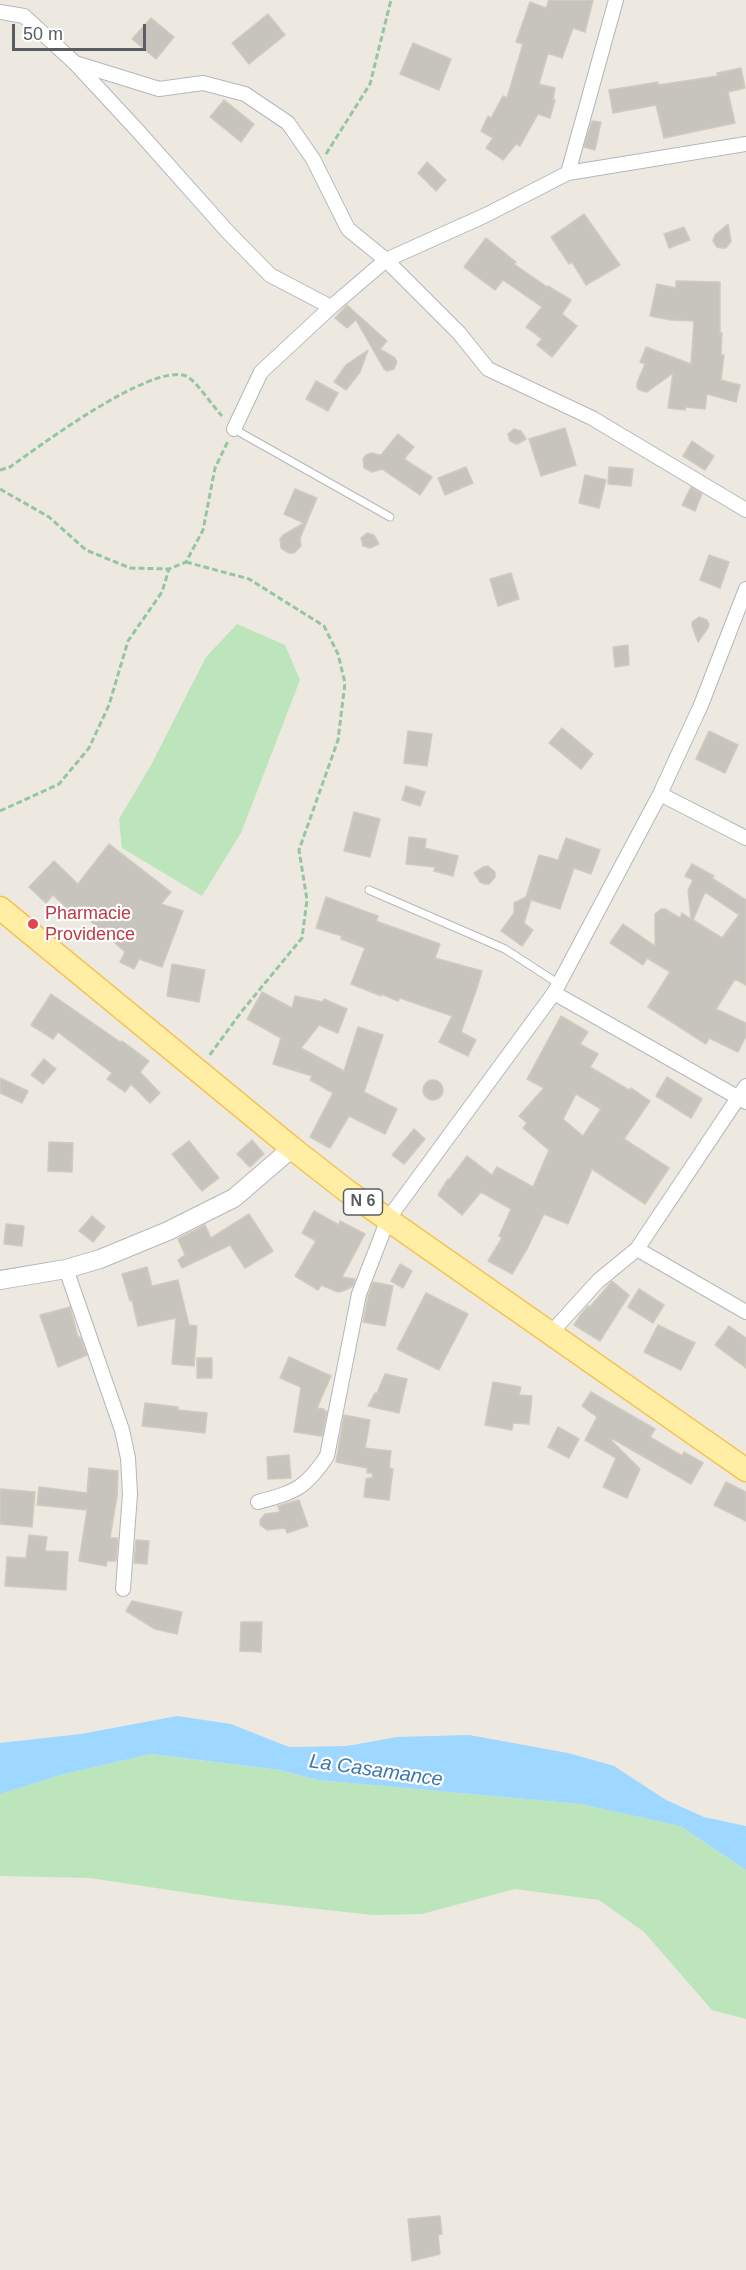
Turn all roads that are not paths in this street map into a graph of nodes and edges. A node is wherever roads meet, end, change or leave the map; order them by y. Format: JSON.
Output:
{"nodes":[{"id":1,"x":616,"y":0,"type":"edge"},
{"id":2,"x":0,"y":12,"type":"edge"},
{"id":3,"x":75,"y":63,"type":"junction"},
{"id":4,"x":746,"y":144,"type":"edge"},
{"id":5,"x":568,"y":173,"type":"junction"},
{"id":6,"x":386,"y":260,"type":"junction"},
{"id":7,"x":331,"y":307,"type":"junction"},
{"id":8,"x":234,"y":429,"type":"joint"},
{"id":9,"x":746,"y":510,"type":"edge"},
{"id":10,"x":390,"y":517,"type":"dead end"},
{"id":11,"x":746,"y":589,"type":"edge"},
{"id":12,"x":660,"y":794,"type":"junction"},
{"id":13,"x":746,"y":838,"type":"edge"},
{"id":14,"x":369,"y":890,"type":"dead end"},
{"id":15,"x":0,"y":908,"type":"edge"},
{"id":16,"x":557,"y":989,"type":"junction"},
{"id":17,"x":746,"y":1086,"type":"edge"},
{"id":18,"x":742,"y":1100,"type":"edge"},
{"id":19,"x":292,"y":1148,"type":"junction"},
{"id":20,"x":388,"y":1219,"type":"junction"},
{"id":21,"x":637,"y":1249,"type":"junction"},
{"id":22,"x":66,"y":1269,"type":"junction"},
{"id":23,"x":0,"y":1280,"type":"edge"},
{"id":24,"x":746,"y":1312,"type":"edge"},
{"id":25,"x":550,"y":1334,"type":"junction"},
{"id":26,"x":744,"y":1464,"type":"edge"},
{"id":27,"x":258,"y":1502,"type":"dead end"},
{"id":28,"x":123,"y":1589,"type":"dead end"}],
"edges":[{"from":1,"to":5,"type":"street"},
{"from":2,"to":3,"type":"street"},
{"from":3,"to":6,"type":"street"},
{"from":3,"to":7,"type":"street"},
{"from":4,"to":5,"type":"street"},
{"from":5,"to":6,"type":"street"},
{"from":6,"to":7,"type":"street"},
{"from":6,"to":9,"type":"street"},
{"from":7,"to":8,"type":"street"},
{"from":8,"to":10,"type":"lane"},
{"from":11,"to":12,"type":"street"},
{"from":12,"to":13,"type":"street"},
{"from":12,"to":16,"type":"street"},
{"from":14,"to":16,"type":"lane"},
{"from":15,"to":19,"type":"main road","number":"N 6"},
{"from":16,"to":18,"type":"street"},
{"from":16,"to":20,"type":"street"},
{"from":17,"to":18,"type":"street"},
{"from":18,"to":21,"type":"street"},
{"from":19,"to":20,"type":"main road","number":"N 6"},
{"from":19,"to":22,"type":"street"},
{"from":20,"to":25,"type":"main road","number":"N 6"},
{"from":20,"to":27,"type":"street"},
{"from":21,"to":24,"type":"street"},
{"from":21,"to":25,"type":"street"},
{"from":22,"to":23,"type":"street"},
{"from":22,"to":28,"type":"street"},
{"from":25,"to":26,"type":"main road","number":"N 6"}]}
